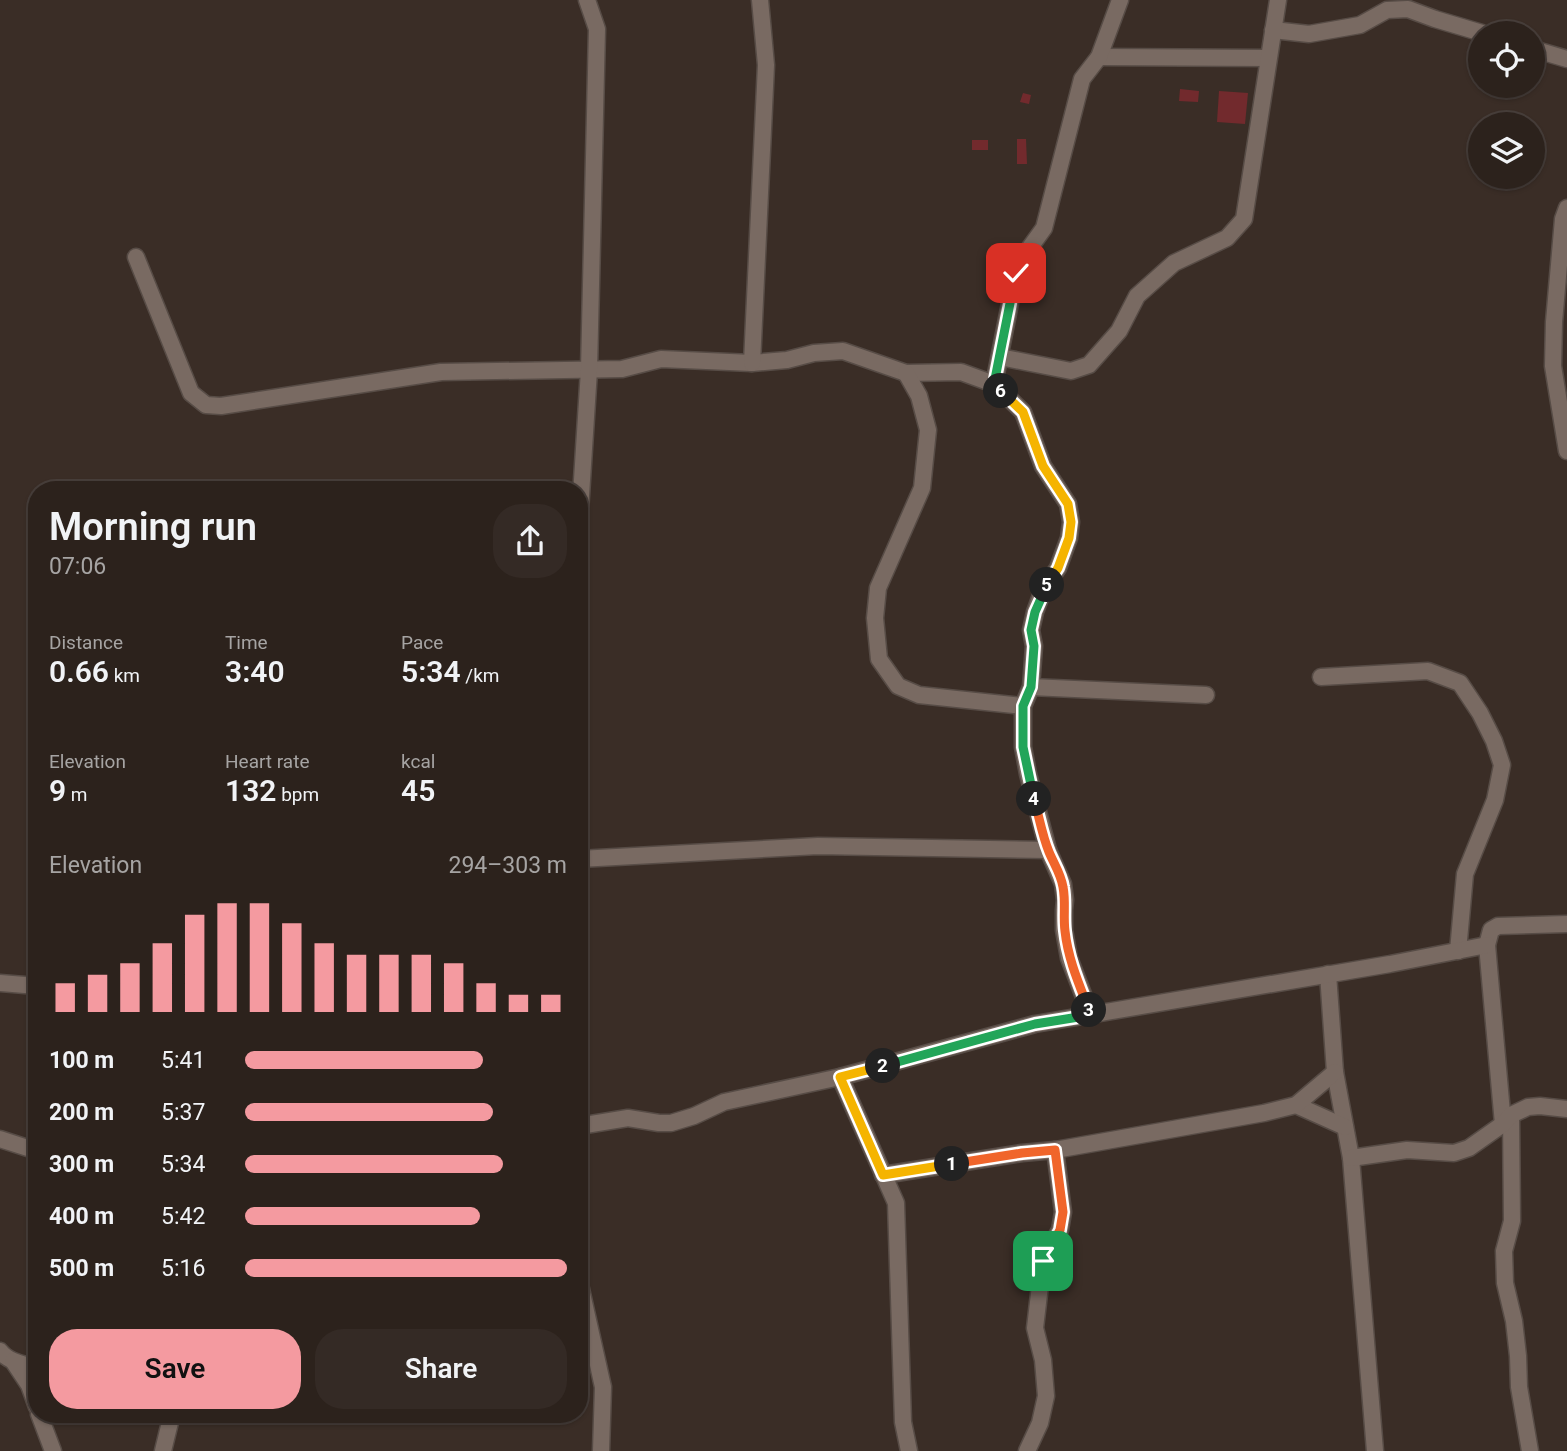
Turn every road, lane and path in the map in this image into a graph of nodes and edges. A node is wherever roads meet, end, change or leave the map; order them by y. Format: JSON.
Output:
{"nodes":[{"id":1,"x":587,"y":0,"type":"edge"},
{"id":2,"x":760,"y":0,"type":"edge"},
{"id":3,"x":1120,"y":0,"type":"edge"},
{"id":4,"x":1278,"y":0,"type":"edge"},
{"id":5,"x":1468,"y":29,"type":"edge"},
{"id":6,"x":1273,"y":30,"type":"junction"},
{"id":7,"x":1545,"y":53,"type":"edge"},
{"id":8,"x":1099,"y":57,"type":"junction"},
{"id":9,"x":1268,"y":58,"type":"junction"},
{"id":10,"x":1567,"y":59,"type":"edge"},
{"id":11,"x":1567,"y":208,"type":"edge"},
{"id":12,"x":136,"y":257,"type":"dead end"},
{"id":13,"x":1000,"y":357,"type":"junction"},
{"id":14,"x":752,"y":363,"type":"junction"},
{"id":15,"x":589,"y":370,"type":"junction"},
{"id":16,"x":905,"y":373,"type":"junction"},
{"id":17,"x":994,"y":384,"type":"junction"},
{"id":18,"x":1567,"y":451,"type":"edge"},
{"id":19,"x":582,"y":481,"type":"edge"},
{"id":20,"x":1321,"y":677,"type":"dead end"},
{"id":21,"x":1031,"y":687,"type":"junction"},
{"id":22,"x":1206,"y":695,"type":"dead end"},
{"id":23,"x":1023,"y":706,"type":"junction"},
{"id":24,"x":1048,"y":850,"type":"junction"},
{"id":25,"x":588,"y":859,"type":"edge"},
{"id":26,"x":1567,"y":924,"type":"edge"},
{"id":27,"x":1487,"y":945,"type":"junction"},
{"id":28,"x":1458,"y":951,"type":"junction"},
{"id":29,"x":1328,"y":974,"type":"junction"},
{"id":30,"x":0,"y":983,"type":"edge"},
{"id":31,"x":28,"y":985,"type":"edge"},
{"id":32,"x":1091,"y":1015,"type":"junction"},
{"id":33,"x":1335,"y":1072,"type":"junction"},
{"id":34,"x":840,"y":1077,"type":"junction"},
{"id":35,"x":1296,"y":1105,"type":"junction"},
{"id":36,"x":1567,"y":1109,"type":"edge"},
{"id":37,"x":1507,"y":1120,"type":"junction"},
{"id":38,"x":588,"y":1125,"type":"edge"},
{"id":39,"x":1345,"y":1127,"type":"junction"},
{"id":40,"x":0,"y":1139,"type":"edge"},
{"id":41,"x":28,"y":1148,"type":"edge"},
{"id":42,"x":1055,"y":1150,"type":"junction"},
{"id":43,"x":1351,"y":1158,"type":"junction"},
{"id":44,"x":883,"y":1175,"type":"junction"},
{"id":45,"x":588,"y":1320,"type":"edge"},
{"id":46,"x":6,"y":1356,"type":"edge"},
{"id":47,"x":28,"y":1365,"type":"edge"},
{"id":48,"x":28,"y":1384,"type":"edge"},
{"id":49,"x":42,"y":1423,"type":"edge"},
{"id":50,"x":170,"y":1423,"type":"edge"},
{"id":51,"x":53,"y":1451,"type":"edge"},
{"id":52,"x":163,"y":1451,"type":"edge"},
{"id":53,"x":601,"y":1451,"type":"edge"},
{"id":54,"x":909,"y":1451,"type":"edge"},
{"id":55,"x":1027,"y":1451,"type":"edge"},
{"id":56,"x":1375,"y":1451,"type":"edge"},
{"id":57,"x":1530,"y":1451,"type":"edge"}],
"edges":[{"from":1,"to":15,"type":"street"},
{"from":2,"to":14,"type":"street"},
{"from":3,"to":8,"type":"street"},
{"from":4,"to":6,"type":"street"},
{"from":5,"to":6,"type":"street"},
{"from":6,"to":9,"type":"street"},
{"from":7,"to":10,"type":"street"},
{"from":8,"to":9,"type":"street"},
{"from":8,"to":13,"type":"street"},
{"from":9,"to":13,"type":"street"},
{"from":11,"to":18,"type":"street"},
{"from":12,"to":15,"type":"street"},
{"from":13,"to":17,"type":"street"},
{"from":14,"to":15,"type":"street"},
{"from":14,"to":16,"type":"street"},
{"from":15,"to":19,"type":"street"},
{"from":16,"to":17,"type":"street"},
{"from":16,"to":23,"type":"street"},
{"from":17,"to":21,"type":"street"},
{"from":20,"to":28,"type":"street"},
{"from":21,"to":22,"type":"street"},
{"from":21,"to":23,"type":"street"},
{"from":23,"to":24,"type":"street"},
{"from":24,"to":25,"type":"street"},
{"from":24,"to":32,"type":"street"},
{"from":26,"to":27,"type":"street"},
{"from":27,"to":28,"type":"street"},
{"from":27,"to":37,"type":"street"},
{"from":28,"to":29,"type":"street"},
{"from":29,"to":32,"type":"street"},
{"from":29,"to":33,"type":"street"},
{"from":30,"to":31,"type":"street"},
{"from":32,"to":34,"type":"street"},
{"from":33,"to":35,"type":"street"},
{"from":33,"to":39,"type":"street"},
{"from":34,"to":38,"type":"street"},
{"from":34,"to":44,"type":"street"},
{"from":35,"to":39,"type":"street"},
{"from":35,"to":42,"type":"street"},
{"from":36,"to":37,"type":"street"},
{"from":37,"to":43,"type":"street"},
{"from":37,"to":57,"type":"street"},
{"from":39,"to":43,"type":"street"},
{"from":40,"to":41,"type":"street"},
{"from":42,"to":44,"type":"street"},
{"from":42,"to":55,"type":"street"},
{"from":43,"to":56,"type":"street"},
{"from":44,"to":54,"type":"street"},
{"from":45,"to":53,"type":"street"},
{"from":46,"to":47,"type":"street"},
{"from":46,"to":48,"type":"street"},
{"from":49,"to":51,"type":"street"},
{"from":50,"to":52,"type":"street"}]}
